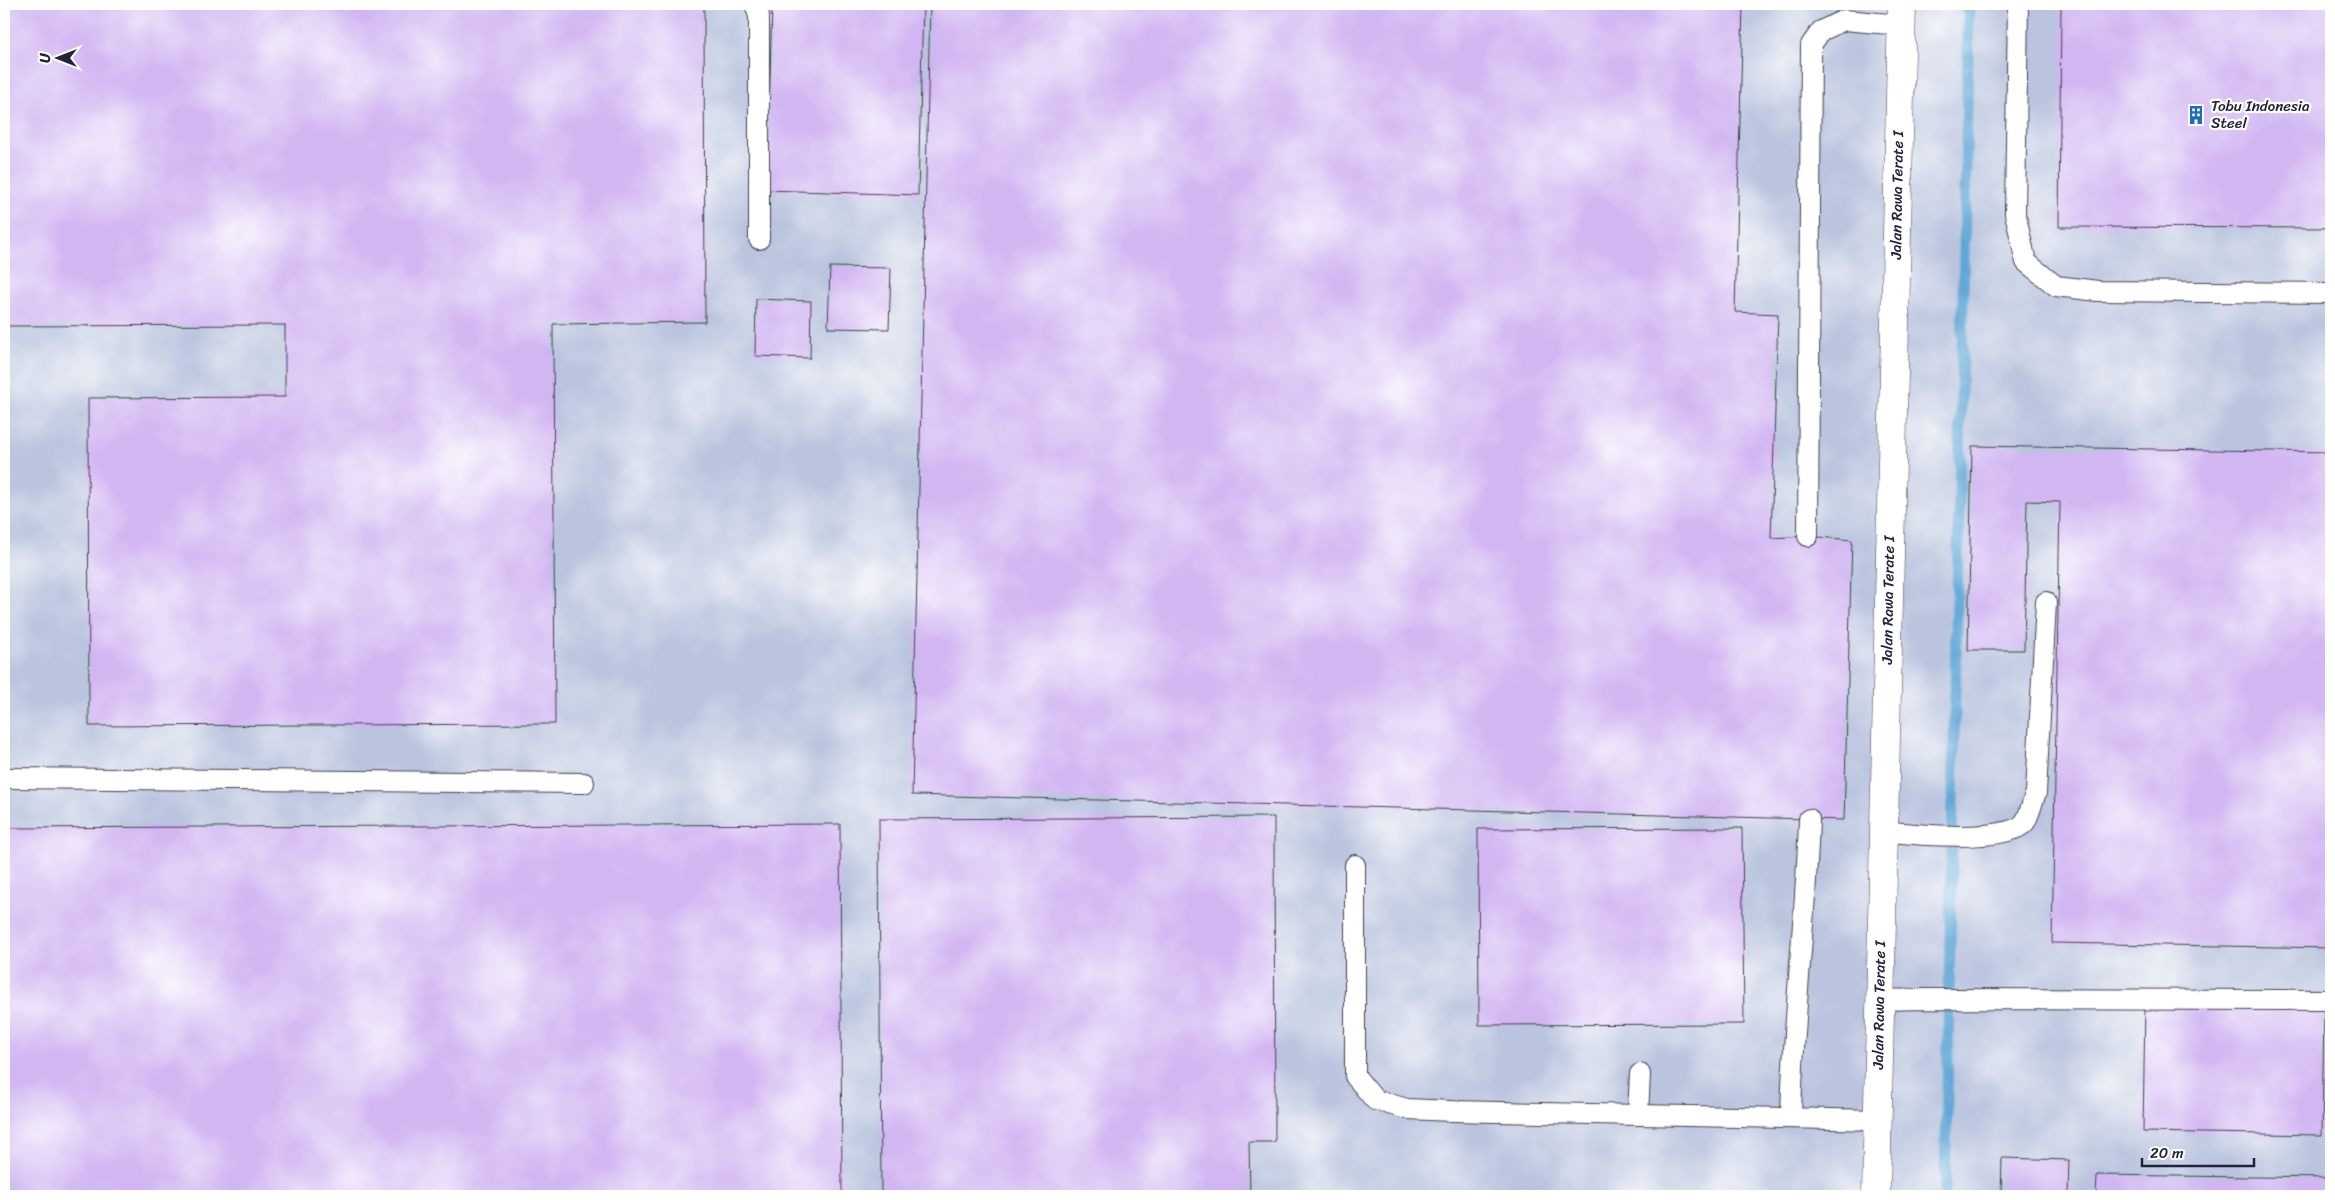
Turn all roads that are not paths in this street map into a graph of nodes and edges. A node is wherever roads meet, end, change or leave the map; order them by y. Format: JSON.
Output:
{"nodes":[{"id":1,"x":755,"y":4,"type":"edge"},
{"id":2,"x":2018,"y":4,"type":"edge"},
{"id":3,"x":1902,"y":14,"type":"edge"},
{"id":4,"x":759,"y":239,"type":"dead end"},
{"id":5,"x":2331,"y":293,"type":"edge"},
{"id":6,"x":1808,"y":536,"type":"dead end"},
{"id":7,"x":2046,"y":602,"type":"dead end"},
{"id":8,"x":4,"y":778,"type":"edge"},
{"id":9,"x":584,"y":783,"type":"dead end"},
{"id":10,"x":1809,"y":819,"type":"dead end"},
{"id":11,"x":1883,"y":831,"type":"junction"},
{"id":12,"x":1355,"y":866,"type":"dead end"},
{"id":13,"x":1879,"y":1000,"type":"junction"},
{"id":14,"x":2331,"y":1000,"type":"edge"},
{"id":15,"x":1640,"y":1074,"type":"dead end"},
{"id":16,"x":1638,"y":1114,"type":"junction"},
{"id":17,"x":1791,"y":1117,"type":"junction"},
{"id":18,"x":1876,"y":1120,"type":"junction"},
{"id":19,"x":1876,"y":1196,"type":"edge"}],
"edges":[{"from":1,"to":4,"type":"lane"},
{"from":2,"to":5,"type":"lane"},
{"from":3,"to":6,"type":"lane"},
{"from":3,"to":11,"type":"street","name":"Jalan Rawa Terate I"},
{"from":7,"to":11,"type":"lane"},
{"from":8,"to":9,"type":"lane"},
{"from":10,"to":17,"type":"lane"},
{"from":11,"to":13,"type":"street","name":"Jalan Rawa Terate I"},
{"from":12,"to":16,"type":"lane"},
{"from":13,"to":14,"type":"lane"},
{"from":13,"to":18,"type":"street","name":"Jalan Rawa Terate I"},
{"from":15,"to":16,"type":"lane"},
{"from":16,"to":17,"type":"lane"},
{"from":17,"to":18,"type":"lane"},
{"from":18,"to":19,"type":"street","name":"Jalan Rawa Terate I"}]}
